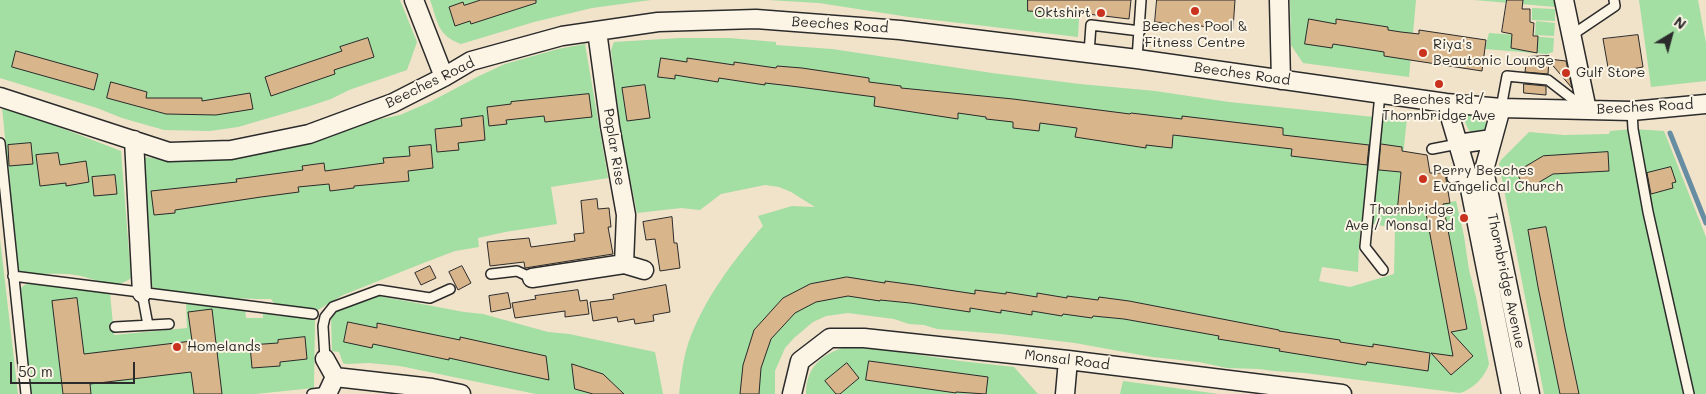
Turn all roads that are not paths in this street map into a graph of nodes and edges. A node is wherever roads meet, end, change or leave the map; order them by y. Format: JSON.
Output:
{"nodes":[{"id":1,"x":414,"y":0,"type":"edge"},
{"id":2,"x":1142,"y":0,"type":"edge"},
{"id":3,"x":1279,"y":0,"type":"edge"},
{"id":4,"x":1564,"y":0,"type":"edge"},
{"id":5,"x":1614,"y":0,"type":"edge"},
{"id":6,"x":597,"y":31,"type":"junction"},
{"id":7,"x":1140,"y":31,"type":"junction"},
{"id":8,"x":1572,"y":35,"type":"junction"},
{"id":9,"x":1088,"y":53,"type":"junction"},
{"id":10,"x":1137,"y":59,"type":"junction"},
{"id":11,"x":444,"y":77,"type":"junction"},
{"id":12,"x":1281,"y":80,"type":"junction"},
{"id":13,"x":1380,"y":94,"type":"junction"},
{"id":14,"x":0,"y":97,"type":"edge"},
{"id":15,"x":1446,"y":103,"type":"junction"},
{"id":16,"x":1706,"y":104,"type":"edge"},
{"id":17,"x":1501,"y":108,"type":"junction"},
{"id":18,"x":1587,"y":110,"type":"junction"},
{"id":19,"x":1632,"y":111,"type":"junction"},
{"id":20,"x":1492,"y":139,"type":"junction"},
{"id":21,"x":134,"y":140,"type":"junction"},
{"id":22,"x":0,"y":143,"type":"edge"},
{"id":23,"x":1458,"y":144,"type":"junction"},
{"id":24,"x":1432,"y":149,"type":"dead end"},
{"id":25,"x":624,"y":264,"type":"junction"},
{"id":26,"x":644,"y":270,"type":"dead end"},
{"id":27,"x":1383,"y":270,"type":"dead end"},
{"id":28,"x":491,"y":274,"type":"dead end"},
{"id":29,"x":13,"y":276,"type":"junction"},
{"id":30,"x":532,"y":278,"type":"joint"},
{"id":31,"x":450,"y":289,"type":"dead end"},
{"id":32,"x":142,"y":293,"type":"junction"},
{"id":33,"x":313,"y":314,"type":"dead end"},
{"id":34,"x":169,"y":324,"type":"dead end"},
{"id":35,"x":148,"y":326,"type":"junction"},
{"id":36,"x":115,"y":327,"type":"dead end"},
{"id":37,"x":325,"y":359,"type":"joint"},
{"id":38,"x":1068,"y":360,"type":"junction"},
{"id":39,"x":325,"y":388,"type":"edge"},
{"id":40,"x":432,"y":391,"type":"edge"},
{"id":41,"x":26,"y":394,"type":"edge"},
{"id":42,"x":461,"y":394,"type":"edge"},
{"id":43,"x":792,"y":394,"type":"edge"},
{"id":44,"x":1065,"y":394,"type":"edge"},
{"id":45,"x":1342,"y":394,"type":"edge"},
{"id":46,"x":1511,"y":394,"type":"edge"},
{"id":47,"x":1530,"y":394,"type":"edge"},
{"id":48,"x":1689,"y":394,"type":"edge"}],
"edges":[{"from":1,"to":11,"type":"street"},
{"from":2,"to":7,"type":"lane"},
{"from":3,"to":12,"type":"street"},
{"from":4,"to":8,"type":"street"},
{"from":5,"to":8,"type":"lane"},
{"from":6,"to":9,"type":"street","name":"Beeches Road"},
{"from":6,"to":11,"type":"street","name":"Beeches Road"},
{"from":6,"to":25,"type":"street","name":"Poplar Rise"},
{"from":7,"to":9,"type":"lane"},
{"from":7,"to":10,"type":"lane"},
{"from":8,"to":18,"type":"street"},
{"from":9,"to":10,"type":"street","name":"Beeches Road"},
{"from":10,"to":12,"type":"street","name":"Beeches Road"},
{"from":11,"to":21,"type":"street","name":"Beeches Road"},
{"from":12,"to":13,"type":"street","name":"Beeches Road"},
{"from":13,"to":15,"type":"street","name":"Beeches Road"},
{"from":13,"to":27,"type":"lane"},
{"from":14,"to":21,"type":"street","name":"Beeches Road"},
{"from":15,"to":17,"type":"street","name":"Beeches Road"},
{"from":15,"to":23,"type":"street","name":"Thornbridge Avenue"},
{"from":16,"to":19,"type":"street","name":"Beeches Road"},
{"from":17,"to":18,"type":"street","name":"Beeches Road"},
{"from":17,"to":18,"type":"lane"},
{"from":17,"to":20,"type":"street","name":"Thornbridge Avenue"},
{"from":18,"to":19,"type":"street","name":"Beeches Road"},
{"from":19,"to":48,"type":"lane"},
{"from":20,"to":23,"type":"street"},
{"from":20,"to":47,"type":"street","name":"Thornbridge Avenue"},
{"from":21,"to":32,"type":"street"},
{"from":22,"to":29,"type":"lane"},
{"from":23,"to":24,"type":"lane"},
{"from":23,"to":46,"type":"street","name":"Thornbridge Avenue"},
{"from":25,"to":26,"type":"street"},
{"from":25,"to":30,"type":"street"},
{"from":28,"to":30,"type":"lane"},
{"from":29,"to":32,"type":"lane"},
{"from":29,"to":41,"type":"lane"},
{"from":31,"to":37,"type":"lane"},
{"from":32,"to":33,"type":"lane"},
{"from":32,"to":35,"type":"lane"},
{"from":34,"to":35,"type":"lane"},
{"from":35,"to":36,"type":"lane"},
{"from":37,"to":39,"type":"street"},
{"from":38,"to":43,"type":"street","name":"Monsal Road"},
{"from":38,"to":44,"type":"street"},
{"from":38,"to":45,"type":"street","name":"Monsal Road"},
{"from":39,"to":40,"type":"street"},
{"from":40,"to":42,"type":"street"}]}
